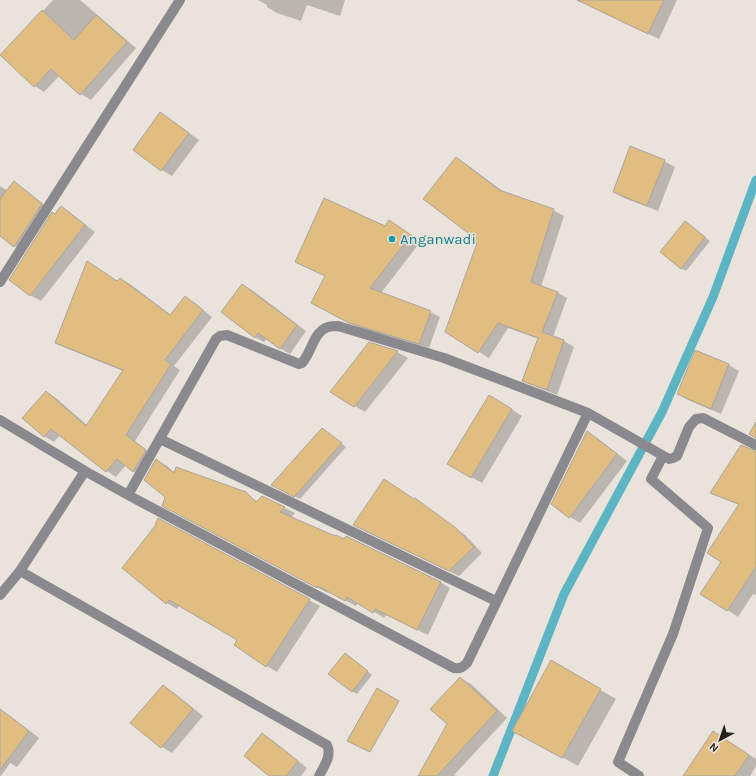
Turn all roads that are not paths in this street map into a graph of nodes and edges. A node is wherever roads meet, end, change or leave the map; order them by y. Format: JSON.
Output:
{"nodes":[{"id":1,"x":180,"y":0,"type":"edge"},
{"id":2,"x":0,"y":282,"type":"edge"},
{"id":3,"x":588,"y":413,"type":"junction"},
{"id":4,"x":0,"y":420,"type":"edge"},
{"id":5,"x":160,"y":439,"type":"junction"},
{"id":6,"x":756,"y":445,"type":"edge"},
{"id":7,"x":663,"y":456,"type":"junction"},
{"id":8,"x":86,"y":472,"type":"junction"},
{"id":9,"x":128,"y":495,"type":"junction"},
{"id":10,"x":20,"y":571,"type":"junction"},
{"id":11,"x":0,"y":595,"type":"edge"},
{"id":12,"x":496,"y":601,"type":"junction"},
{"id":13,"x":319,"y":776,"type":"edge"},
{"id":14,"x":639,"y":776,"type":"edge"}],
"edges":[{"from":1,"to":2,"type":"street"},
{"from":3,"to":5,"type":"street"},
{"from":3,"to":7,"type":"street"},
{"from":3,"to":12,"type":"street"},
{"from":4,"to":8,"type":"street"},
{"from":5,"to":9,"type":"street"},
{"from":5,"to":12,"type":"street"},
{"from":6,"to":7,"type":"street"},
{"from":7,"to":14,"type":"street"},
{"from":8,"to":9,"type":"street"},
{"from":8,"to":10,"type":"street"},
{"from":9,"to":12,"type":"street"},
{"from":10,"to":11,"type":"street"},
{"from":10,"to":13,"type":"street"}]}
